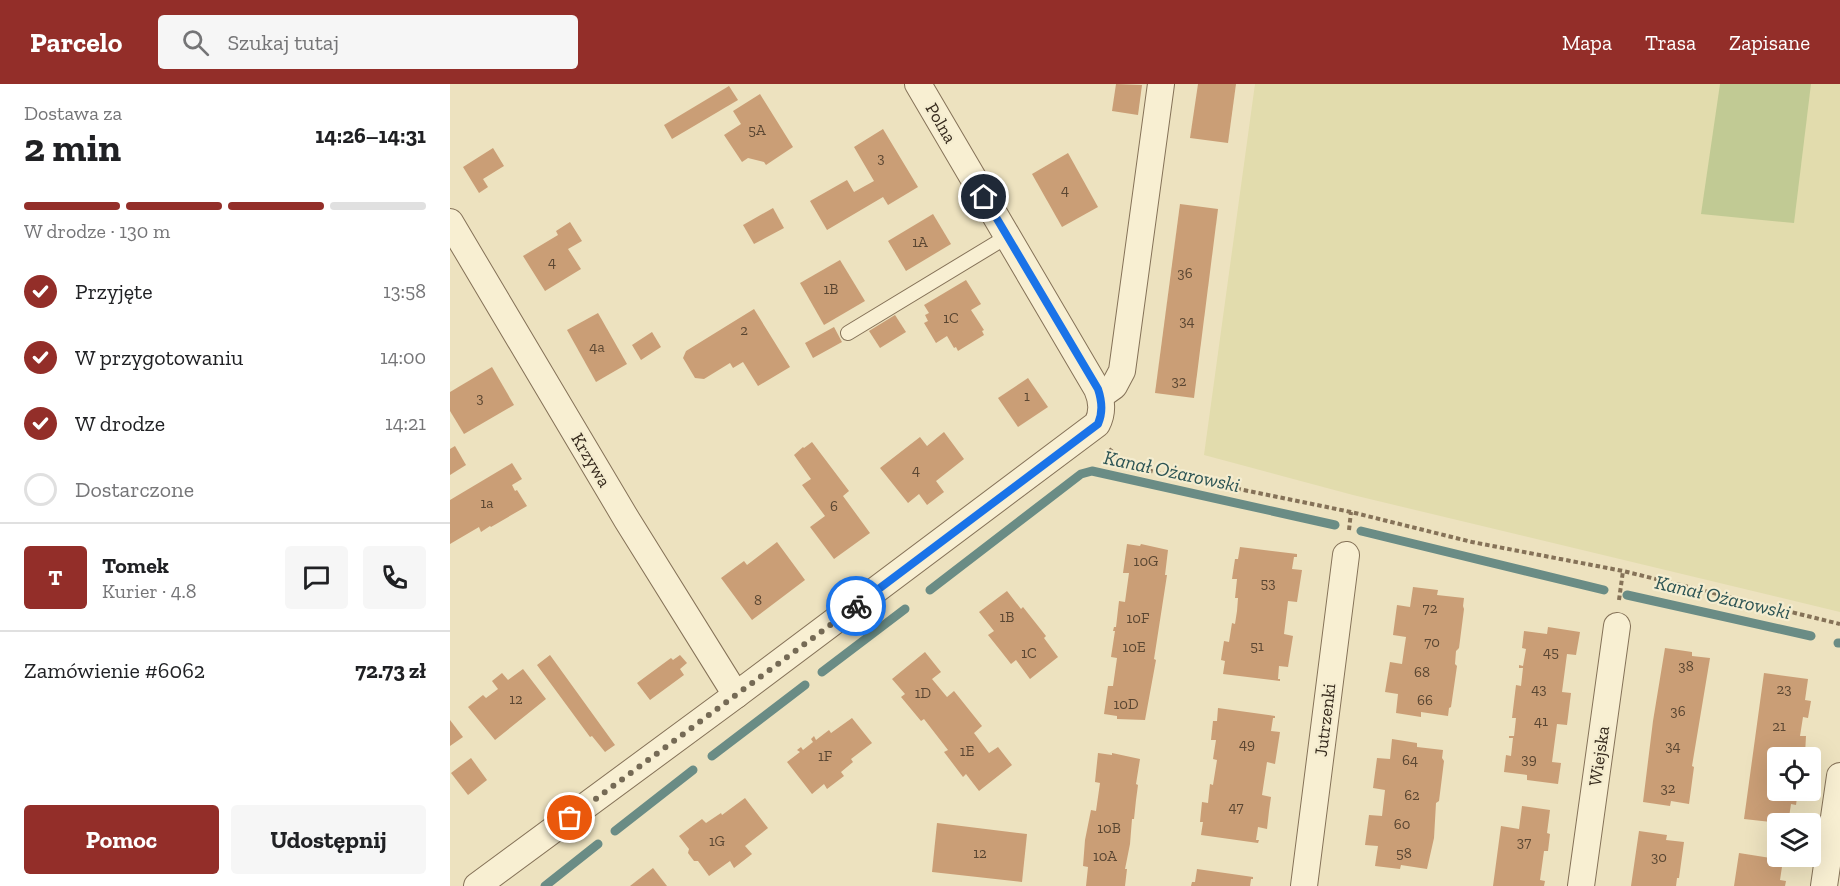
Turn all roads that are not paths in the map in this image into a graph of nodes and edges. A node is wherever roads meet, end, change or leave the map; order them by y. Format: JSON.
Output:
{"nodes":[{"id":1,"x":918,"y":84,"type":"edge"},
{"id":2,"x":1161,"y":84,"type":"edge"},
{"id":3,"x":450,"y":222,"type":"edge"},
{"id":4,"x":1008,"y":236,"type":"junction"},
{"id":5,"x":848,"y":333,"type":"dead end"},
{"id":6,"x":1100,"y":411,"type":"junction"},
{"id":7,"x":1346,"y":555,"type":"dead end"},
{"id":8,"x":1617,"y":626,"type":"dead end"},
{"id":9,"x":736,"y":695,"type":"junction"},
{"id":10,"x":1840,"y":776,"type":"edge"},
{"id":11,"x":477,"y":886,"type":"edge"},
{"id":12,"x":1304,"y":886,"type":"edge"},
{"id":13,"x":1581,"y":886,"type":"edge"},
{"id":14,"x":1824,"y":886,"type":"edge"}],
"edges":[{"from":1,"to":4,"type":"street","name":"Polna"},
{"from":2,"to":6,"type":"street"},
{"from":3,"to":9,"type":"street","name":"Krzywa"},
{"from":4,"to":5,"type":"lane"},
{"from":4,"to":6,"type":"street","name":"Polna"},
{"from":6,"to":9,"type":"street"},
{"from":7,"to":12,"type":"street","name":"Jutrzenki"},
{"from":8,"to":13,"type":"street","name":"Wiejska"},
{"from":9,"to":11,"type":"street"},
{"from":10,"to":14,"type":"street"}]}
